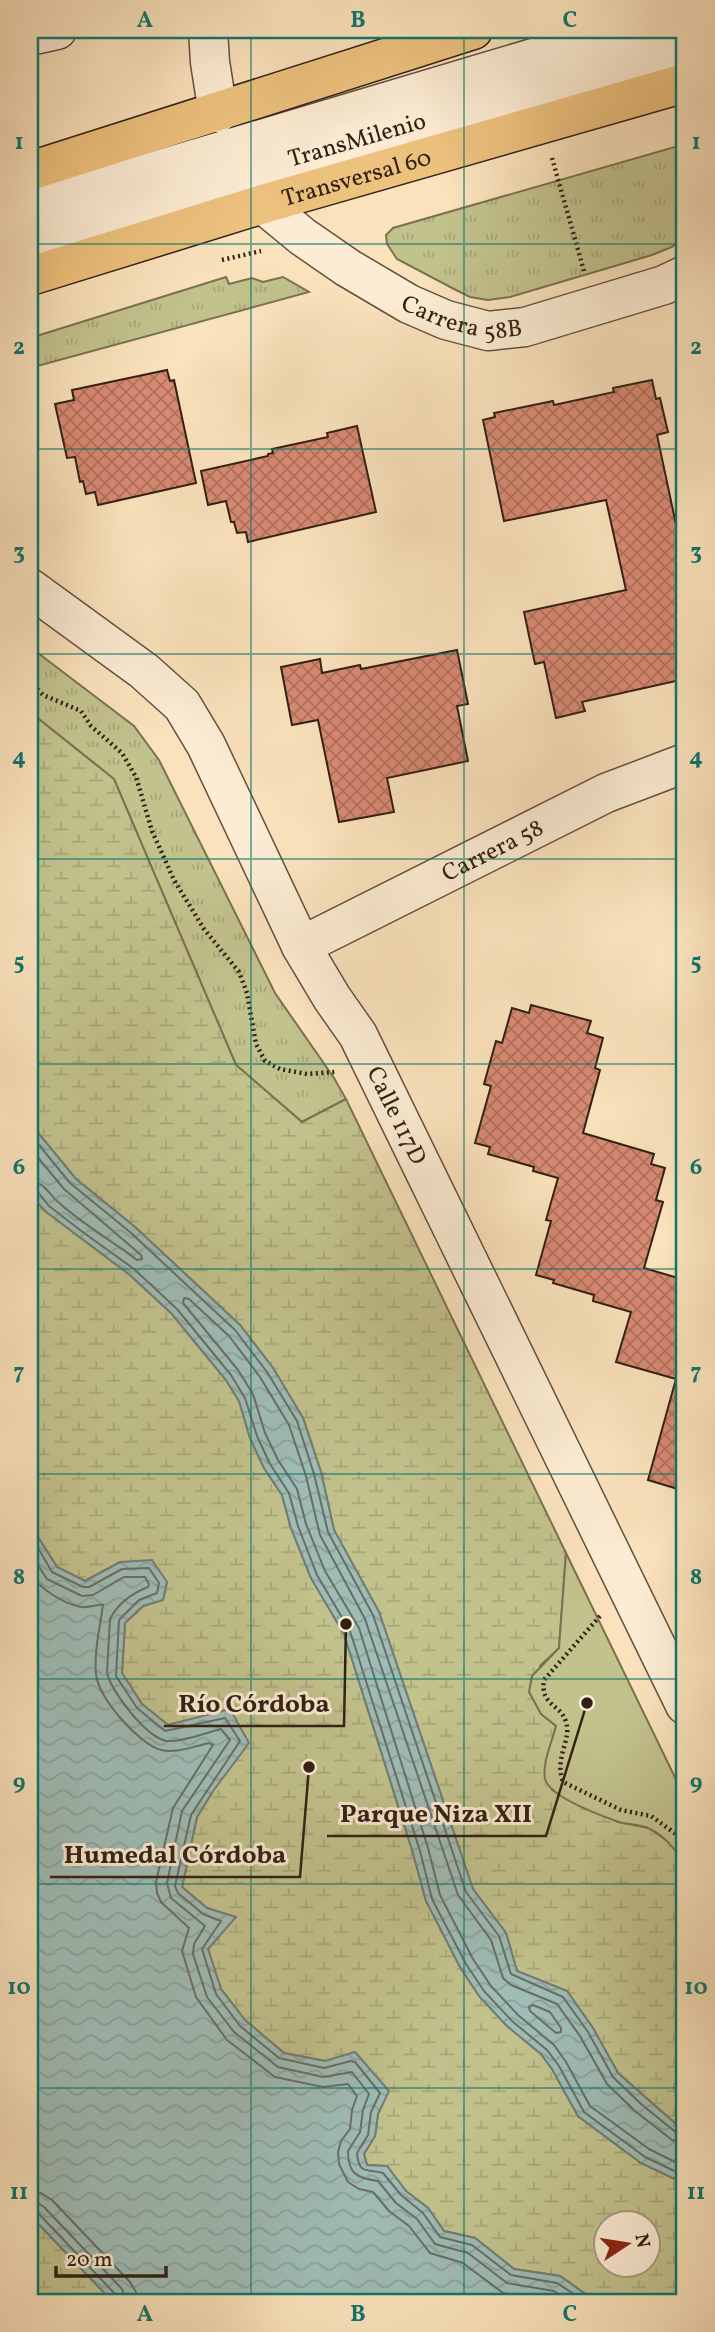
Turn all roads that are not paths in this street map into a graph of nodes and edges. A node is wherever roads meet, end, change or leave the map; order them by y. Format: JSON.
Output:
{"nodes":[{"id":1,"x":57,"y":30,"type":"edge"},
{"id":2,"x":208,"y":30,"type":"edge"},
{"id":3,"x":473,"y":30,"type":"edge"},
{"id":4,"x":627,"y":30,"type":"edge"},
{"id":5,"x":30,"y":36,"type":"edge"},
{"id":6,"x":685,"y":44,"type":"edge"},
{"id":7,"x":685,"y":83,"type":"edge"},
{"id":8,"x":218,"y":113,"type":"junction"},
{"id":9,"x":30,"y":171,"type":"edge"},
{"id":10,"x":263,"y":204,"type":"junction"},
{"id":11,"x":30,"y":208,"type":"edge"},
{"id":12,"x":30,"y":237,"type":"edge"},
{"id":13,"x":685,"y":275,"type":"edge"},
{"id":14,"x":30,"y":276,"type":"edge"},
{"id":15,"x":30,"y":588,"type":"edge"},
{"id":16,"x":685,"y":763,"type":"edge"},
{"id":17,"x":301,"y":946,"type":"junction"},
{"id":18,"x":685,"y":1705,"type":"edge"}],
"edges":[{"from":1,"to":5,"type":"street"},
{"from":2,"to":8,"type":"street"},
{"from":3,"to":8,"type":"main road"},
{"from":4,"to":11,"type":"street","name":"TransMilenio"},
{"from":6,"to":12,"type":"street","name":"TransMilenio"},
{"from":7,"to":10,"type":"main road","name":"Transversal 60"},
{"from":8,"to":9,"type":"main road"},
{"from":10,"to":13,"type":"street","name":"Carrera 58B"},
{"from":10,"to":14,"type":"main road","name":"Transversal 60"},
{"from":15,"to":17,"type":"street","name":"Calle 117D"},
{"from":16,"to":17,"type":"street","name":"Carrera 58"},
{"from":17,"to":18,"type":"street","name":"Calle 117D"}]}
